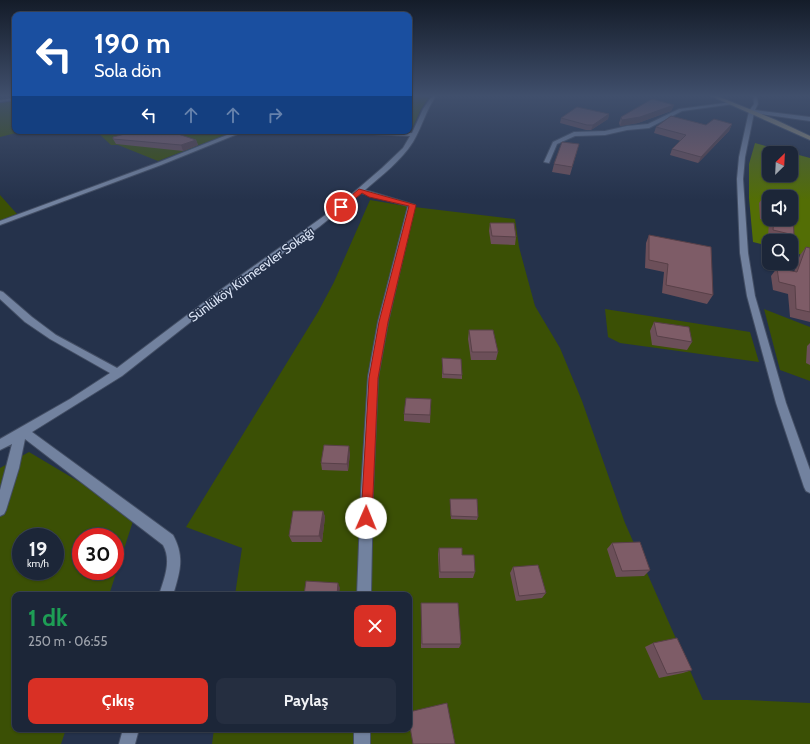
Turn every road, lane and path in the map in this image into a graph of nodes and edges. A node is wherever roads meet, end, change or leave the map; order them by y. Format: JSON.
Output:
{"nodes":[{"id":1,"x":416,"y":131,"type":"edge"},
{"id":2,"x":615,"y":131,"type":"edge"},
{"id":3,"x":748,"y":131,"type":"edge"},
{"id":4,"x":794,"y":131,"type":"edge"},
{"id":5,"x":234,"y":134,"type":"edge"},
{"id":6,"x":399,"y":134,"type":"edge"},
{"id":7,"x":414,"y":135,"type":"junction"},
{"id":8,"x":810,"y":138,"type":"edge"},
{"id":9,"x":547,"y":162,"type":"dead end"},
{"id":10,"x":361,"y":190,"type":"junction"},
{"id":11,"x":0,"y":223,"type":"edge"},
{"id":12,"x":0,"y":294,"type":"edge"},
{"id":13,"x":118,"y":373,"type":"junction"},
{"id":14,"x":22,"y":433,"type":"junction"},
{"id":15,"x":0,"y":445,"type":"edge"},
{"id":16,"x":810,"y":487,"type":"edge"},
{"id":17,"x":0,"y":510,"type":"edge"},
{"id":18,"x":167,"y":592,"type":"edge"},
{"id":19,"x":364,"y":592,"type":"edge"},
{"id":20,"x":130,"y":732,"type":"edge"},
{"id":21,"x":362,"y":732,"type":"edge"},
{"id":22,"x":127,"y":744,"type":"edge"},
{"id":23,"x":362,"y":744,"type":"edge"}],
"edges":[{"from":1,"to":7,"type":"street","name":"Sünlüköy Kümeevler Sokağı"},
{"from":2,"to":9,"type":"street"},
{"from":3,"to":16,"type":"street"},
{"from":4,"to":8,"type":"main road"},
{"from":5,"to":11,"type":"street"},
{"from":6,"to":7,"type":"street"},
{"from":7,"to":10,"type":"street","name":"Sünlüköy Kümeevler Sokağı"},
{"from":10,"to":13,"type":"street","name":"Sünlüköy Kümeevler Sokağı"},
{"from":10,"to":19,"type":"street"},
{"from":12,"to":13,"type":"street"},
{"from":13,"to":14,"type":"street","name":"Sünlüköy Kümeevler Sokağı"},
{"from":14,"to":15,"type":"street","name":"Sünlüköy Kümeevler Sokağı"},
{"from":14,"to":17,"type":"street"},
{"from":14,"to":18,"type":"street"},
{"from":20,"to":22,"type":"street"},
{"from":21,"to":23,"type":"street"}]}
